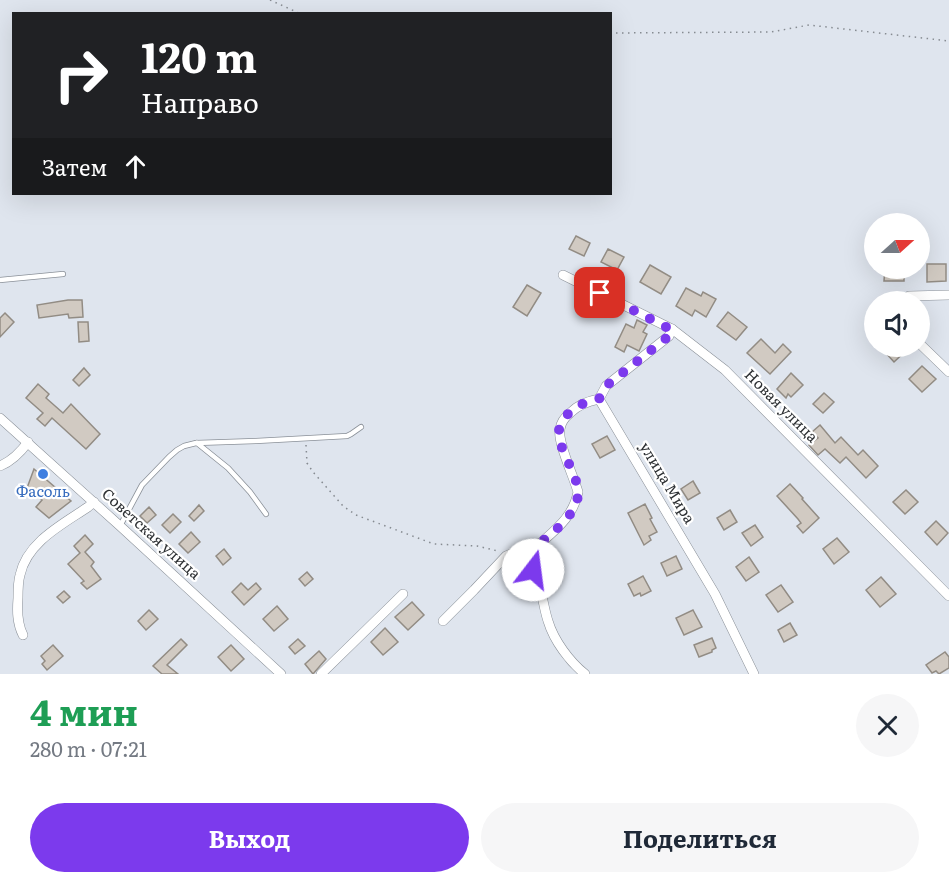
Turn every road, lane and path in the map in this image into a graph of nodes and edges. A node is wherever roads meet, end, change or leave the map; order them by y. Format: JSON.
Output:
{"nodes":[{"id":1,"x":270,"y":0,"type":"edge"},
{"id":2,"x":297,"y":12,"type":"edge"},
{"id":3,"x":612,"y":33,"type":"edge"},
{"id":4,"x":949,"y":41,"type":"edge"},
{"id":5,"x":63,"y":274,"type":"dead end"},
{"id":6,"x":563,"y":275,"type":"dead end"},
{"id":7,"x":0,"y":280,"type":"edge"},
{"id":8,"x":930,"y":295,"type":"edge"},
{"id":9,"x":949,"y":295,"type":"edge"},
{"id":10,"x":672,"y":330,"type":"junction"},
{"id":11,"x":930,"y":354,"type":"edge"},
{"id":12,"x":949,"y":372,"type":"edge"},
{"id":13,"x":599,"y":399,"type":"junction"},
{"id":14,"x":0,"y":418,"type":"edge"},
{"id":15,"x":361,"y":427,"type":"dead end"},
{"id":16,"x":306,"y":438,"type":"junction"},
{"id":17,"x":28,"y":442,"type":"junction"},
{"id":18,"x":196,"y":442,"type":"junction"},
{"id":19,"x":0,"y":466,"type":"edge"},
{"id":20,"x":94,"y":502,"type":"junction"},
{"id":21,"x":266,"y":514,"type":"dead end"},
{"id":22,"x":120,"y":526,"type":"junction"},
{"id":23,"x":531,"y":555,"type":"junction"},
{"id":24,"x":506,"y":556,"type":"junction"},
{"id":25,"x":519,"y":581,"type":"dead end"},
{"id":26,"x":403,"y":594,"type":"dead end"},
{"id":27,"x":949,"y":596,"type":"edge"},
{"id":28,"x":443,"y":621,"type":"dead end"},
{"id":29,"x":23,"y":635,"type":"dead end"},
{"id":30,"x":281,"y":674,"type":"edge"},
{"id":31,"x":321,"y":674,"type":"edge"},
{"id":32,"x":585,"y":674,"type":"edge"},
{"id":33,"x":754,"y":674,"type":"edge"}],
"edges":[{"from":1,"to":2,"type":"path"},
{"from":3,"to":4,"type":"path"},
{"from":5,"to":7,"type":"lane"},
{"from":6,"to":10,"type":"street","name":"Новая улица"},
{"from":8,"to":9,"type":"street"},
{"from":10,"to":13,"type":"street"},
{"from":10,"to":27,"type":"street","name":"Новая улица"},
{"from":11,"to":12,"type":"street"},
{"from":13,"to":23,"type":"street"},
{"from":13,"to":33,"type":"street","name":"улица Мира"},
{"from":14,"to":17,"type":"street","name":"Советская улица"},
{"from":15,"to":16,"type":"lane"},
{"from":16,"to":18,"type":"lane"},
{"from":16,"to":24,"type":"path"},
{"from":17,"to":19,"type":"street"},
{"from":17,"to":20,"type":"street","name":"Советская улица"},
{"from":18,"to":21,"type":"lane"},
{"from":18,"to":22,"type":"lane"},
{"from":20,"to":22,"type":"street","name":"Советская улица"},
{"from":20,"to":29,"type":"street"},
{"from":22,"to":30,"type":"street","name":"Советская улица"},
{"from":23,"to":24,"type":"street"},
{"from":23,"to":25,"type":"street"},
{"from":23,"to":32,"type":"street"},
{"from":24,"to":28,"type":"street"},
{"from":26,"to":31,"type":"street"}]}
